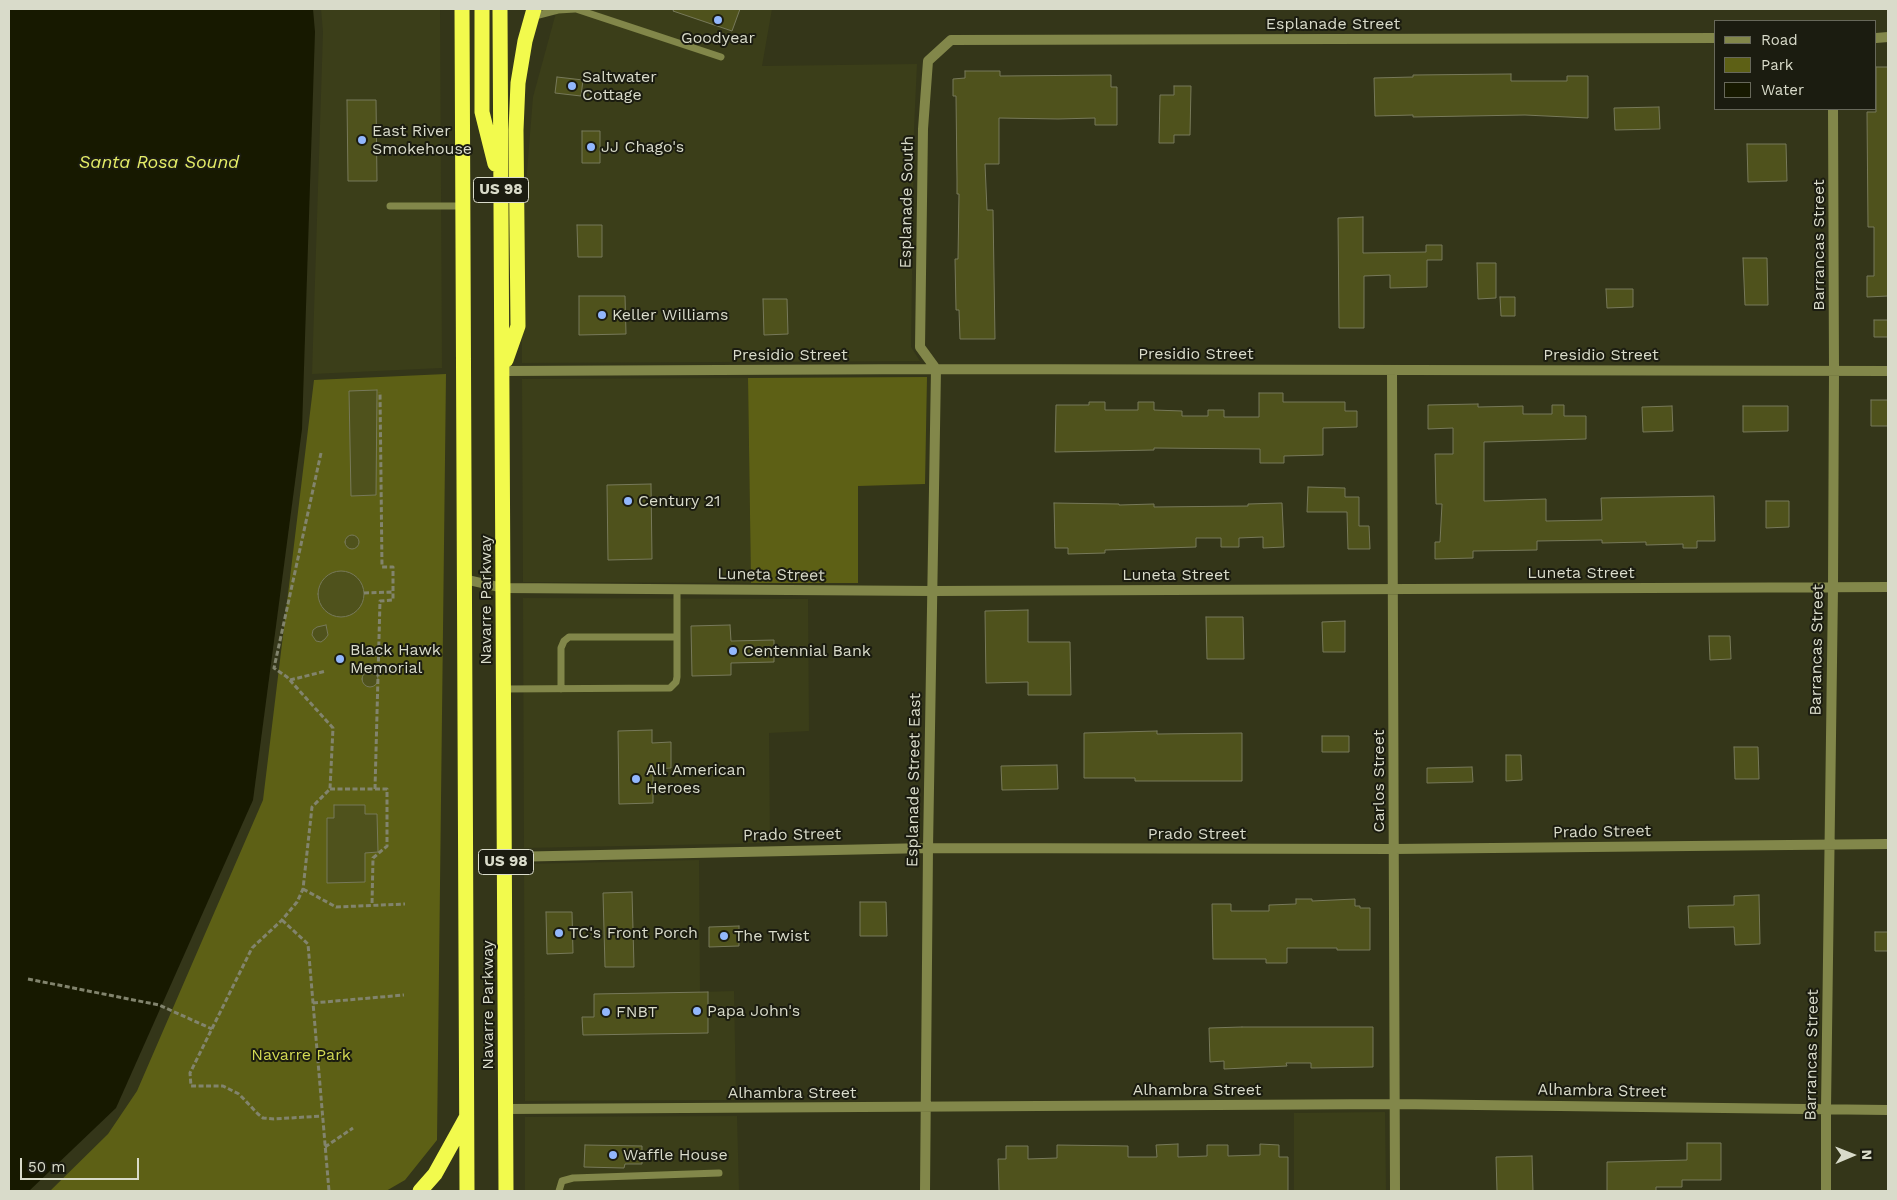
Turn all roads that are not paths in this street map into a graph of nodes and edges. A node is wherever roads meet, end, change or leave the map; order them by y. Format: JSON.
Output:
{"nodes":[{"id":1,"x":462,"y":9,"type":"edge"},
{"id":2,"x":482,"y":9,"type":"edge"},
{"id":3,"x":500,"y":9,"type":"edge"},
{"id":4,"x":576,"y":9,"type":"edge"},
{"id":5,"x":532,"y":13,"type":"edge"},
{"id":6,"x":1714,"y":38,"type":"edge"},
{"id":7,"x":951,"y":40,"type":"joint"},
{"id":8,"x":721,"y":58,"type":"dead end"},
{"id":9,"x":1833,"y":110,"type":"edge"},
{"id":10,"x":501,"y":187,"type":"junction"},
{"id":11,"x":390,"y":206,"type":"dead end"},
{"id":12,"x":463,"y":206,"type":"junction"},
{"id":13,"x":936,"y":369,"type":"junction"},
{"id":14,"x":1392,"y":370,"type":"junction"},
{"id":15,"x":503,"y":371,"type":"junction"},
{"id":16,"x":1834,"y":371,"type":"junction"},
{"id":17,"x":1888,"y":371,"type":"edge"},
{"id":18,"x":464,"y":579,"type":"junction"},
{"id":19,"x":1888,"y":587,"type":"edge"},
{"id":20,"x":503,"y":588,"type":"junction"},
{"id":21,"x":1833,"y":588,"type":"junction"},
{"id":22,"x":677,"y":589,"type":"junction"},
{"id":23,"x":1392,"y":589,"type":"junction"},
{"id":24,"x":932,"y":592,"type":"junction"},
{"id":25,"x":677,"y":636,"type":"junction"},
{"id":26,"x":561,"y":689,"type":"junction"},
{"id":27,"x":504,"y":690,"type":"junction"},
{"id":28,"x":1888,"y":844,"type":"edge"},
{"id":29,"x":1830,"y":845,"type":"junction"},
{"id":30,"x":928,"y":848,"type":"junction"},
{"id":31,"x":1394,"y":849,"type":"junction"},
{"id":32,"x":506,"y":857,"type":"junction"},
{"id":33,"x":1395,"y":1104,"type":"junction"},
{"id":34,"x":926,"y":1107,"type":"junction"},
{"id":35,"x":1826,"y":1108,"type":"junction"},
{"id":36,"x":506,"y":1109,"type":"junction"},
{"id":37,"x":1888,"y":1110,"type":"edge"},
{"id":38,"x":467,"y":1117,"type":"junction"},
{"id":39,"x":719,"y":1174,"type":"dead end"},
{"id":40,"x":420,"y":1191,"type":"edge"},
{"id":41,"x":467,"y":1191,"type":"edge"},
{"id":42,"x":506,"y":1191,"type":"edge"},
{"id":43,"x":559,"y":1191,"type":"edge"},
{"id":44,"x":925,"y":1191,"type":"edge"},
{"id":45,"x":1395,"y":1191,"type":"edge"},
{"id":46,"x":1826,"y":1191,"type":"edge"}],
"edges":[{"from":1,"to":12,"type":"highway","name":"Navarre Parkway","number":"US 98"},
{"from":2,"to":10,"type":"highway"},
{"from":3,"to":10,"type":"highway","name":"Navarre Parkway","number":"US 98"},
{"from":4,"to":5,"type":"lane"},
{"from":4,"to":8,"type":"lane"},
{"from":5,"to":15,"type":"highway"},
{"from":6,"to":7,"type":"street","name":"Esplanade Street"},
{"from":7,"to":13,"type":"street","name":"Esplanade South"},
{"from":9,"to":16,"type":"street","name":"Barrancas Street"},
{"from":10,"to":15,"type":"highway","name":"Navarre Parkway","number":"US 98"},
{"from":11,"to":12,"type":"lane"},
{"from":12,"to":18,"type":"highway","name":"Navarre Parkway","number":"US 98"},
{"from":13,"to":14,"type":"street","name":"Presidio Street"},
{"from":13,"to":15,"type":"street","name":"Presidio Street"},
{"from":13,"to":24,"type":"street","name":"Esplanade Street East"},
{"from":14,"to":16,"type":"street","name":"Presidio Street"},
{"from":14,"to":23,"type":"street","name":"Carlos Street"},
{"from":15,"to":20,"type":"highway","name":"Navarre Parkway","number":"US 98"},
{"from":16,"to":17,"type":"street","name":"Presidio Street"},
{"from":16,"to":21,"type":"street","name":"Barrancas Street"},
{"from":18,"to":20,"type":"street","name":"Luneta Street"},
{"from":18,"to":38,"type":"highway","name":"Navarre Parkway","number":"US 98"},
{"from":19,"to":21,"type":"street","name":"Luneta Street"},
{"from":20,"to":22,"type":"street","name":"Luneta Street"},
{"from":20,"to":27,"type":"highway","name":"Navarre Parkway","number":"US 98"},
{"from":21,"to":23,"type":"street","name":"Luneta Street"},
{"from":21,"to":29,"type":"street","name":"Barrancas Street"},
{"from":22,"to":24,"type":"street","name":"Luneta Street"},
{"from":22,"to":25,"type":"lane"},
{"from":23,"to":24,"type":"street","name":"Luneta Street"},
{"from":23,"to":31,"type":"street","name":"Carlos Street"},
{"from":24,"to":30,"type":"street","name":"Esplanade Street East"},
{"from":25,"to":26,"type":"lane"},
{"from":25,"to":26,"type":"lane"},
{"from":26,"to":27,"type":"lane"},
{"from":27,"to":32,"type":"highway","name":"Navarre Parkway","number":"US 98"},
{"from":28,"to":29,"type":"street","name":"Prado Street"},
{"from":29,"to":31,"type":"street","name":"Prado Street"},
{"from":29,"to":35,"type":"street","name":"Barrancas Street"},
{"from":30,"to":31,"type":"street","name":"Prado Street"},
{"from":30,"to":32,"type":"street","name":"Prado Street"},
{"from":30,"to":34,"type":"street","name":"Esplanade Street East"},
{"from":31,"to":33,"type":"street","name":"Carlos Street"},
{"from":32,"to":36,"type":"highway","name":"Navarre Parkway","number":"US 98"},
{"from":33,"to":34,"type":"street","name":"Alhambra Street"},
{"from":33,"to":35,"type":"street","name":"Alhambra Street"},
{"from":33,"to":45,"type":"street","name":"Carlos Street"},
{"from":34,"to":36,"type":"street","name":"Alhambra Street"},
{"from":34,"to":44,"type":"street","name":"Esplanade Street East"},
{"from":35,"to":37,"type":"street","name":"Alhambra Street"},
{"from":35,"to":46,"type":"street","name":"Barrancas Street"},
{"from":36,"to":42,"type":"highway","name":"Navarre Parkway","number":"US 98"},
{"from":38,"to":40,"type":"highway"},
{"from":38,"to":41,"type":"highway","name":"Navarre Parkway","number":"US 98"},
{"from":39,"to":43,"type":"lane"}]}
